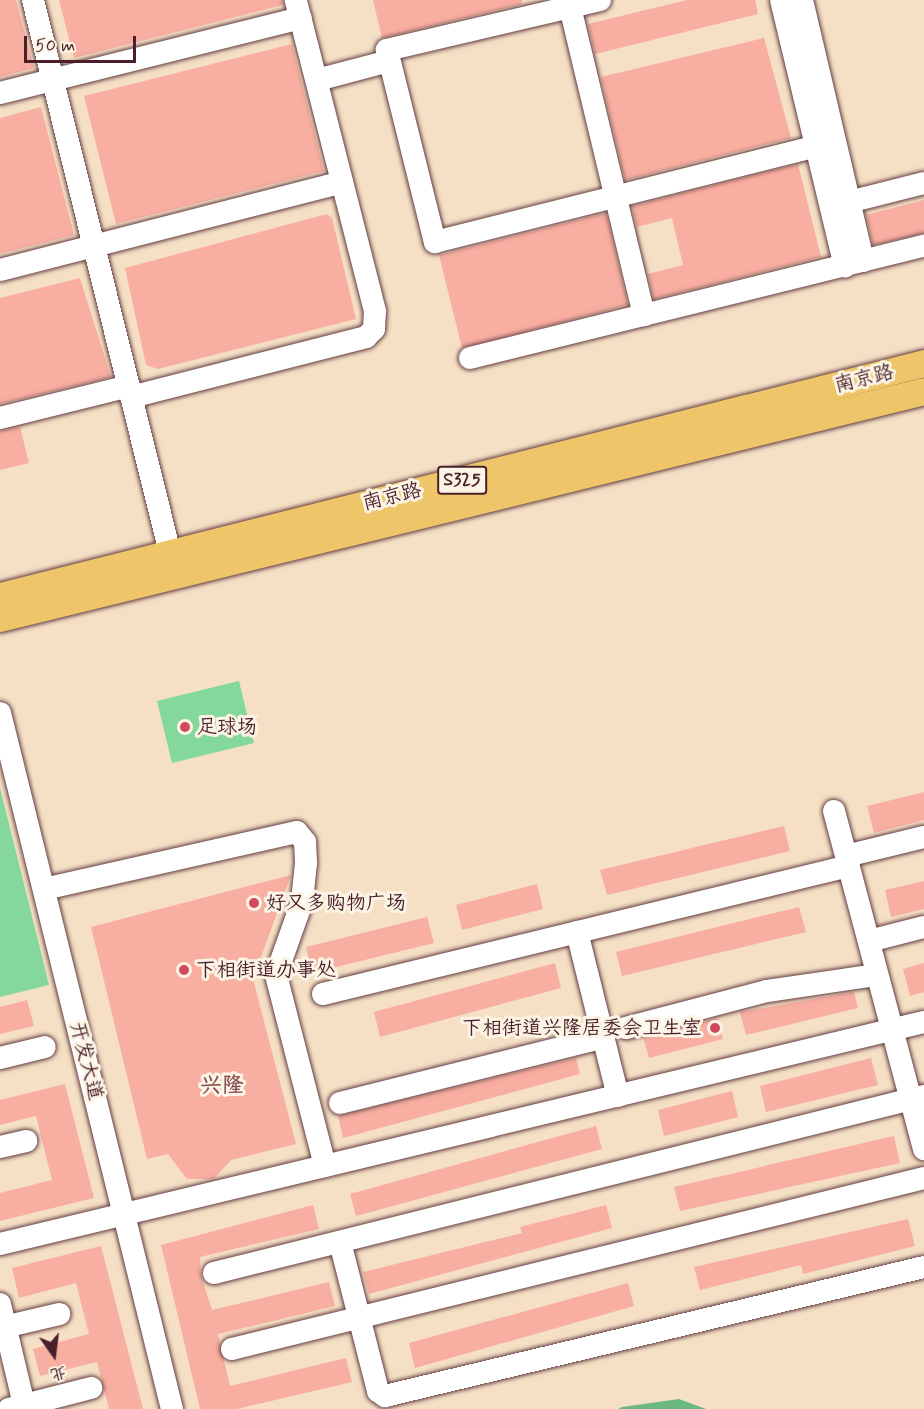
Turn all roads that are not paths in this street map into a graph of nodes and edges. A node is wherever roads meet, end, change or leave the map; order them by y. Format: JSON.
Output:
{"nodes":[{"id":1,"x":33,"y":0,"type":"edge"},
{"id":2,"x":600,"y":0,"type":"edge"},
{"id":3,"x":781,"y":0,"type":"edge"},
{"id":4,"x":802,"y":0,"type":"edge"},
{"id":5,"x":570,"y":7,"type":"junction"},
{"id":6,"x":298,"y":9,"type":"edge"},
{"id":7,"x":389,"y":61,"type":"junction"},
{"id":8,"x":53,"y":80,"type":"junction"},
{"id":9,"x":316,"y":80,"type":"junction"},
{"id":10,"x":0,"y":93,"type":"edge"},
{"id":11,"x":816,"y":146,"type":"junction"},
{"id":12,"x":342,"y":182,"type":"junction"},
{"id":13,"x":924,"y":183,"type":"edge"},
{"id":14,"x":616,"y":196,"type":"junction"},
{"id":15,"x":849,"y":202,"type":"junction"},
{"id":16,"x":94,"y":245,"type":"junction"},
{"id":17,"x":924,"y":246,"type":"edge"},
{"id":18,"x":854,"y":264,"type":"junction"},
{"id":19,"x":0,"y":270,"type":"edge"},
{"id":20,"x":644,"y":315,"type":"junction"},
{"id":21,"x":470,"y":358,"type":"dead end"},
{"id":22,"x":924,"y":363,"type":"edge"},
{"id":23,"x":130,"y":391,"type":"junction"},
{"id":24,"x":924,"y":391,"type":"edge"},
{"id":25,"x":0,"y":418,"type":"edge"},
{"id":26,"x":170,"y":553,"type":"junction"},
{"id":27,"x":0,"y":596,"type":"edge"},
{"id":28,"x":0,"y":618,"type":"edge"},
{"id":29,"x":0,"y":713,"type":"edge"},
{"id":30,"x":834,"y":811,"type":"dead end"},
{"id":31,"x":924,"y":837,"type":"edge"},
{"id":32,"x":847,"y":861,"type":"junction"},
{"id":33,"x":44,"y":889,"type":"junction"},
{"id":34,"x":924,"y":927,"type":"edge"},
{"id":35,"x":577,"y":932,"type":"junction"},
{"id":36,"x":869,"y":941,"type":"junction"},
{"id":37,"x":878,"y":975,"type":"junction"},
{"id":38,"x":323,"y":994,"type":"dead end"},
{"id":39,"x":924,"y":1022,"type":"edge"},
{"id":40,"x":626,"y":1028,"type":"dead end"},
{"id":41,"x":892,"y":1030,"type":"junction"},
{"id":42,"x":604,"y":1037,"type":"junction"},
{"id":43,"x":45,"y":1047,"type":"dead end"},
{"id":44,"x":0,"y":1058,"type":"edge"},
{"id":45,"x":618,"y":1096,"type":"junction"},
{"id":46,"x":917,"y":1097,"type":"edge"},
{"id":47,"x":340,"y":1103,"type":"dead end"},
{"id":48,"x":26,"y":1141,"type":"dead end"},
{"id":49,"x":0,"y":1147,"type":"edge"},
{"id":50,"x":924,"y":1149,"type":"edge"},
{"id":51,"x":325,"y":1166,"type":"junction"},
{"id":52,"x":924,"y":1178,"type":"edge"},
{"id":53,"x":124,"y":1214,"type":"junction"},
{"id":54,"x":340,"y":1242,"type":"junction"},
{"id":55,"x":0,"y":1244,"type":"edge"},
{"id":56,"x":924,"y":1267,"type":"edge"},
{"id":57,"x":214,"y":1273,"type":"dead end"},
{"id":58,"x":0,"y":1304,"type":"edge"},
{"id":59,"x":59,"y":1314,"type":"dead end"},
{"id":60,"x":359,"y":1318,"type":"junction"},
{"id":61,"x":3,"y":1327,"type":"edge"},
{"id":62,"x":232,"y":1349,"type":"dead end"},
{"id":63,"x":91,"y":1388,"type":"dead end"},
{"id":64,"x":20,"y":1408,"type":"edge"},
{"id":65,"x":172,"y":1409,"type":"edge"}],
"edges":[{"from":1,"to":8,"type":"street"},
{"from":2,"to":5,"type":"street"},
{"from":3,"to":11,"type":"street"},
{"from":4,"to":15,"type":"street"},
{"from":5,"to":7,"type":"street"},
{"from":5,"to":14,"type":"street"},
{"from":6,"to":8,"type":"street"},
{"from":6,"to":9,"type":"street"},
{"from":7,"to":9,"type":"street"},
{"from":7,"to":14,"type":"street"},
{"from":8,"to":10,"type":"street"},
{"from":8,"to":16,"type":"street"},
{"from":9,"to":12,"type":"street"},
{"from":11,"to":14,"type":"street"},
{"from":11,"to":18,"type":"street"},
{"from":12,"to":16,"type":"street"},
{"from":12,"to":23,"type":"street"},
{"from":13,"to":15,"type":"street"},
{"from":14,"to":20,"type":"street"},
{"from":15,"to":18,"type":"street"},
{"from":16,"to":19,"type":"street"},
{"from":16,"to":23,"type":"street"},
{"from":17,"to":18,"type":"street"},
{"from":18,"to":20,"type":"street"},
{"from":20,"to":21,"type":"street"},
{"from":22,"to":26,"type":"main road","name":"南京路","number":"S325"},
{"from":23,"to":25,"type":"street"},
{"from":23,"to":26,"type":"street"},
{"from":24,"to":28,"type":"main road","name":"南京路","number":"S325"},
{"from":26,"to":27,"type":"main road","name":"南京路","number":"S325"},
{"from":29,"to":33,"type":"street","name":"开发大道"},
{"from":30,"to":32,"type":"street"},
{"from":31,"to":32,"type":"street"},
{"from":32,"to":35,"type":"street"},
{"from":32,"to":36,"type":"street"},
{"from":33,"to":51,"type":"street"},
{"from":33,"to":53,"type":"street","name":"开发大道"},
{"from":34,"to":36,"type":"street"},
{"from":35,"to":38,"type":"street"},
{"from":35,"to":42,"type":"street"},
{"from":36,"to":37,"type":"street"},
{"from":37,"to":40,"type":"street"},
{"from":37,"to":41,"type":"street"},
{"from":39,"to":41,"type":"street"},
{"from":41,"to":45,"type":"street"},
{"from":41,"to":46,"type":"street"},
{"from":42,"to":45,"type":"street"},
{"from":42,"to":47,"type":"street"},
{"from":43,"to":44,"type":"street"},
{"from":45,"to":51,"type":"street"},
{"from":46,"to":50,"type":"street"},
{"from":46,"to":54,"type":"street"},
{"from":48,"to":49,"type":"street"},
{"from":51,"to":53,"type":"street"},
{"from":52,"to":60,"type":"street"},
{"from":53,"to":55,"type":"street"},
{"from":53,"to":65,"type":"street","name":"开发大道"},
{"from":54,"to":57,"type":"street"},
{"from":54,"to":60,"type":"street"},
{"from":56,"to":60,"type":"street"},
{"from":58,"to":61,"type":"street"},
{"from":59,"to":61,"type":"street"},
{"from":60,"to":62,"type":"street"},
{"from":61,"to":64,"type":"street"},
{"from":63,"to":64,"type":"street"}]}
